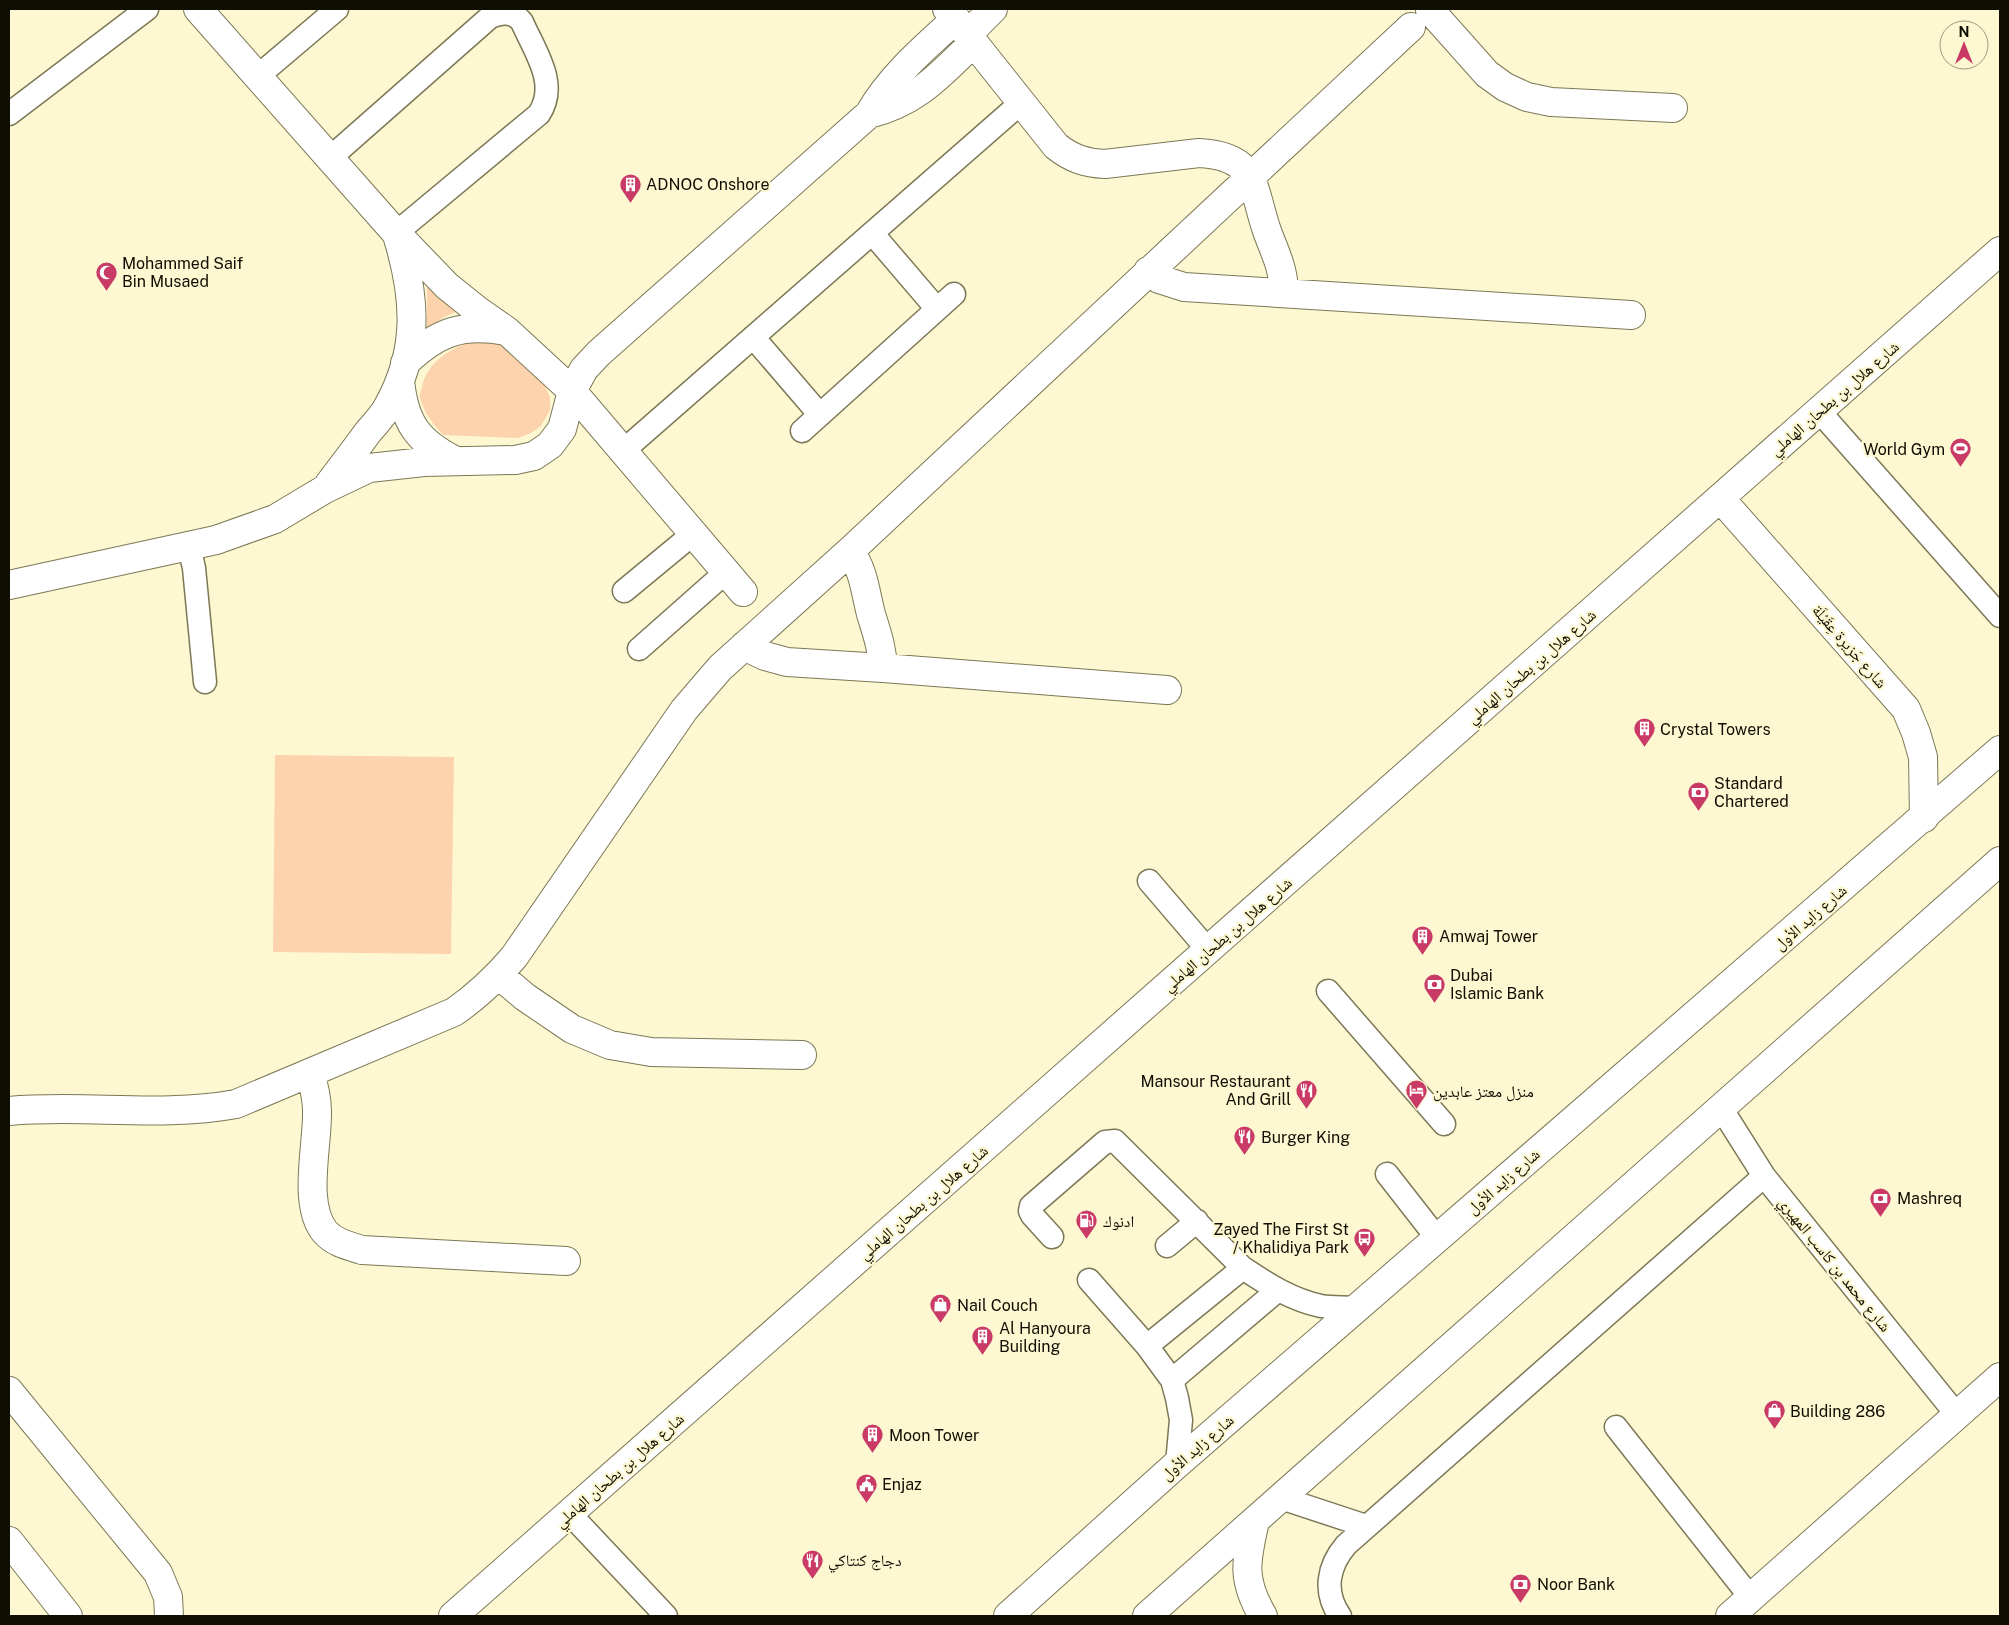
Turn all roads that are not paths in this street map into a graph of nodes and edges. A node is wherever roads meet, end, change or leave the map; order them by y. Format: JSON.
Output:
{"nodes":[{"id":1,"x":147,"y":9,"type":"edge"},
{"id":2,"x":198,"y":9,"type":"edge"},
{"id":3,"x":337,"y":9,"type":"edge"},
{"id":4,"x":993,"y":9,"type":"edge"},
{"id":5,"x":1417,"y":14,"type":"edge"},
{"id":6,"x":961,"y":26,"type":"edge"},
{"id":7,"x":258,"y":76,"type":"junction"},
{"id":8,"x":1022,"y":102,"type":"junction"},
{"id":9,"x":1672,"y":108,"type":"dead end"},
{"id":10,"x":9,"y":114,"type":"edge"},
{"id":11,"x":330,"y":158,"type":"junction"},
{"id":12,"x":1250,"y":177,"type":"junction"},
{"id":13,"x":396,"y":233,"type":"junction"},
{"id":14,"x":872,"y":233,"type":"junction"},
{"id":15,"x":2000,"y":251,"type":"edge"},
{"id":16,"x":1148,"y":271,"type":"junction"},
{"id":17,"x":1284,"y":293,"type":"junction"},
{"id":18,"x":954,"y":294,"type":"dead end"},
{"id":19,"x":937,"y":309,"type":"junction"},
{"id":20,"x":1631,"y":316,"type":"dead end"},
{"id":21,"x":507,"y":331,"type":"junction"},
{"id":22,"x":754,"y":337,"type":"junction"},
{"id":23,"x":403,"y":372,"type":"junction"},
{"id":24,"x":572,"y":391,"type":"junction"},
{"id":25,"x":1818,"y":411,"type":"junction"},
{"id":26,"x":820,"y":415,"type":"junction"},
{"id":27,"x":802,"y":431,"type":"dead end"},
{"id":28,"x":623,"y":451,"type":"junction"},
{"id":29,"x":456,"y":461,"type":"junction"},
{"id":30,"x":325,"y":489,"type":"junction"},
{"id":31,"x":1720,"y":498,"type":"junction"},
{"id":32,"x":693,"y":534,"type":"junction"},
{"id":33,"x":189,"y":546,"type":"junction"},
{"id":34,"x":850,"y":551,"type":"junction"},
{"id":35,"x":726,"y":572,"type":"junction"},
{"id":36,"x":9,"y":585,"type":"edge"},
{"id":37,"x":624,"y":591,"type":"dead end"},
{"id":38,"x":743,"y":592,"type":"dead end"},
{"id":39,"x":2000,"y":616,"type":"edge"},
{"id":40,"x":744,"y":646,"type":"junction"},
{"id":41,"x":639,"y":649,"type":"dead end"},
{"id":42,"x":883,"y":668,"type":"junction"},
{"id":43,"x":204,"y":682,"type":"dead end"},
{"id":44,"x":1167,"y":690,"type":"dead end"},
{"id":45,"x":2000,"y":750,"type":"edge"},
{"id":46,"x":1924,"y":818,"type":"junction"},
{"id":47,"x":2000,"y":861,"type":"edge"},
{"id":48,"x":1149,"y":881,"type":"dead end"},
{"id":49,"x":1208,"y":950,"type":"junction"},
{"id":50,"x":499,"y":975,"type":"junction"},
{"id":51,"x":1328,"y":991,"type":"dead end"},
{"id":52,"x":802,"y":1055,"type":"dead end"},
{"id":53,"x":310,"y":1074,"type":"junction"},
{"id":54,"x":1721,"y":1108,"type":"junction"},
{"id":55,"x":9,"y":1111,"type":"edge"},
{"id":56,"x":1444,"y":1124,"type":"dead end"},
{"id":57,"x":1387,"y":1174,"type":"dead end"},
{"id":58,"x":1764,"y":1176,"type":"junction"},
{"id":59,"x":1192,"y":1216,"type":"junction"},
{"id":60,"x":1052,"y":1237,"type":"dead end"},
{"id":61,"x":1437,"y":1238,"type":"junction"},
{"id":62,"x":1162,"y":1240,"type":"dead end"},
{"id":63,"x":566,"y":1261,"type":"dead end"},
{"id":64,"x":1243,"y":1268,"type":"junction"},
{"id":65,"x":1102,"y":1285,"type":"dead end"},
{"id":66,"x":1278,"y":1290,"type":"junction"},
{"id":67,"x":1356,"y":1308,"type":"junction"},
{"id":68,"x":1147,"y":1346,"type":"junction"},
{"id":69,"x":2000,"y":1377,"type":"edge"},
{"id":70,"x":1172,"y":1380,"type":"junction"},
{"id":71,"x":9,"y":1391,"type":"edge"},
{"id":72,"x":1957,"y":1416,"type":"junction"},
{"id":73,"x":1616,"y":1427,"type":"dead end"},
{"id":74,"x":1177,"y":1464,"type":"junction"},
{"id":75,"x":1281,"y":1498,"type":"junction"},
{"id":76,"x":570,"y":1514,"type":"junction"},
{"id":77,"x":1255,"y":1521,"type":"junction"},
{"id":78,"x":1366,"y":1526,"type":"junction"},
{"id":79,"x":9,"y":1541,"type":"edge"},
{"id":80,"x":1751,"y":1598,"type":"junction"},
{"id":81,"x":68,"y":1616,"type":"edge"},
{"id":82,"x":169,"y":1616,"type":"edge"},
{"id":83,"x":454,"y":1616,"type":"edge"},
{"id":84,"x":666,"y":1616,"type":"edge"},
{"id":85,"x":1008,"y":1616,"type":"edge"},
{"id":86,"x":1147,"y":1616,"type":"edge"},
{"id":87,"x":1264,"y":1616,"type":"edge"},
{"id":88,"x":1340,"y":1616,"type":"edge"},
{"id":89,"x":1730,"y":1616,"type":"edge"}],
"edges":[{"from":1,"to":10,"type":"lane"},
{"from":2,"to":7,"type":"main road"},
{"from":3,"to":7,"type":"lane"},
{"from":4,"to":6,"type":"main road"},
{"from":5,"to":9,"type":"main road"},
{"from":5,"to":12,"type":"main road"},
{"from":6,"to":8,"type":"main road"},
{"from":6,"to":24,"type":"main road"},
{"from":7,"to":11,"type":"main road"},
{"from":8,"to":12,"type":"main road"},
{"from":8,"to":14,"type":"lane"},
{"from":11,"to":13,"type":"main road"},
{"from":11,"to":13,"type":"lane"},
{"from":12,"to":16,"type":"main road"},
{"from":12,"to":17,"type":"main road"},
{"from":13,"to":21,"type":"main road"},
{"from":13,"to":23,"type":"main road"},
{"from":14,"to":19,"type":"lane"},
{"from":14,"to":22,"type":"lane"},
{"from":15,"to":25,"type":"main road","name":"شارع هلال بن بطحان الهاملي"},
{"from":16,"to":17,"type":"main road"},
{"from":16,"to":34,"type":"main road"},
{"from":17,"to":20,"type":"main road"},
{"from":18,"to":19,"type":"lane"},
{"from":19,"to":26,"type":"lane"},
{"from":21,"to":23,"type":"main road"},
{"from":21,"to":24,"type":"main road"},
{"from":22,"to":26,"type":"lane"},
{"from":22,"to":28,"type":"lane"},
{"from":23,"to":29,"type":"main road"},
{"from":23,"to":30,"type":"main road"},
{"from":24,"to":28,"type":"main road"},
{"from":24,"to":29,"type":"main road"},
{"from":25,"to":31,"type":"main road","name":"شارع هلال بن بطحان الهاملي"},
{"from":25,"to":39,"type":"lane"},
{"from":26,"to":27,"type":"lane"},
{"from":28,"to":32,"type":"main road"},
{"from":29,"to":30,"type":"main road"},
{"from":30,"to":33,"type":"main road"},
{"from":31,"to":46,"type":"main road","name":"شارع جَزيرة عِقَيْلَة"},
{"from":31,"to":49,"type":"main road","name":"شارع هلال بن بطحان الهاملي"},
{"from":32,"to":35,"type":"main road"},
{"from":32,"to":37,"type":"lane"},
{"from":33,"to":36,"type":"main road"},
{"from":33,"to":43,"type":"lane"},
{"from":34,"to":40,"type":"main road"},
{"from":34,"to":42,"type":"main road"},
{"from":35,"to":38,"type":"main road"},
{"from":35,"to":41,"type":"lane"},
{"from":40,"to":42,"type":"main road"},
{"from":40,"to":50,"type":"main road"},
{"from":42,"to":44,"type":"main road"},
{"from":45,"to":46,"type":"main road","name":"شارع زايد الأول"},
{"from":46,"to":61,"type":"main road","name":"شارع زايد الأول"},
{"from":47,"to":54,"type":"main road"},
{"from":48,"to":49,"type":"lane"},
{"from":49,"to":76,"type":"main road","name":"شارع هلال بن بطحان الهاملي"},
{"from":50,"to":52,"type":"main road"},
{"from":50,"to":53,"type":"main road"},
{"from":51,"to":56,"type":"lane"},
{"from":53,"to":55,"type":"main road"},
{"from":53,"to":63,"type":"main road"},
{"from":54,"to":58,"type":"lane","name":"شارع محمد بن كاسب المهيري"},
{"from":54,"to":75,"type":"main road"},
{"from":57,"to":61,"type":"lane"},
{"from":58,"to":72,"type":"lane","name":"شارع محمد بن كاسب المهيري"},
{"from":58,"to":78,"type":"lane"},
{"from":59,"to":60,"type":"lane"},
{"from":59,"to":62,"type":"lane"},
{"from":59,"to":64,"type":"lane"},
{"from":61,"to":67,"type":"main road","name":"شارع زايد الأول"},
{"from":64,"to":66,"type":"lane"},
{"from":64,"to":68,"type":"lane"},
{"from":65,"to":68,"type":"lane"},
{"from":66,"to":67,"type":"lane"},
{"from":66,"to":70,"type":"lane"},
{"from":67,"to":74,"type":"main road","name":"شارع زايد الأول"},
{"from":68,"to":70,"type":"lane"},
{"from":69,"to":72,"type":"main road"},
{"from":70,"to":74,"type":"lane"},
{"from":71,"to":82,"type":"main road"},
{"from":72,"to":80,"type":"main road"},
{"from":73,"to":80,"type":"lane"},
{"from":74,"to":85,"type":"main road","name":"شارع زايد الأول"},
{"from":75,"to":77,"type":"main road"},
{"from":75,"to":78,"type":"lane"},
{"from":76,"to":83,"type":"main road","name":"شارع هلال بن بطحان الهاملي"},
{"from":76,"to":84,"type":"lane"},
{"from":77,"to":86,"type":"main road"},
{"from":77,"to":87,"type":"main road"},
{"from":78,"to":88,"type":"lane"},
{"from":79,"to":81,"type":"main road"},
{"from":80,"to":89,"type":"main road"}]}
